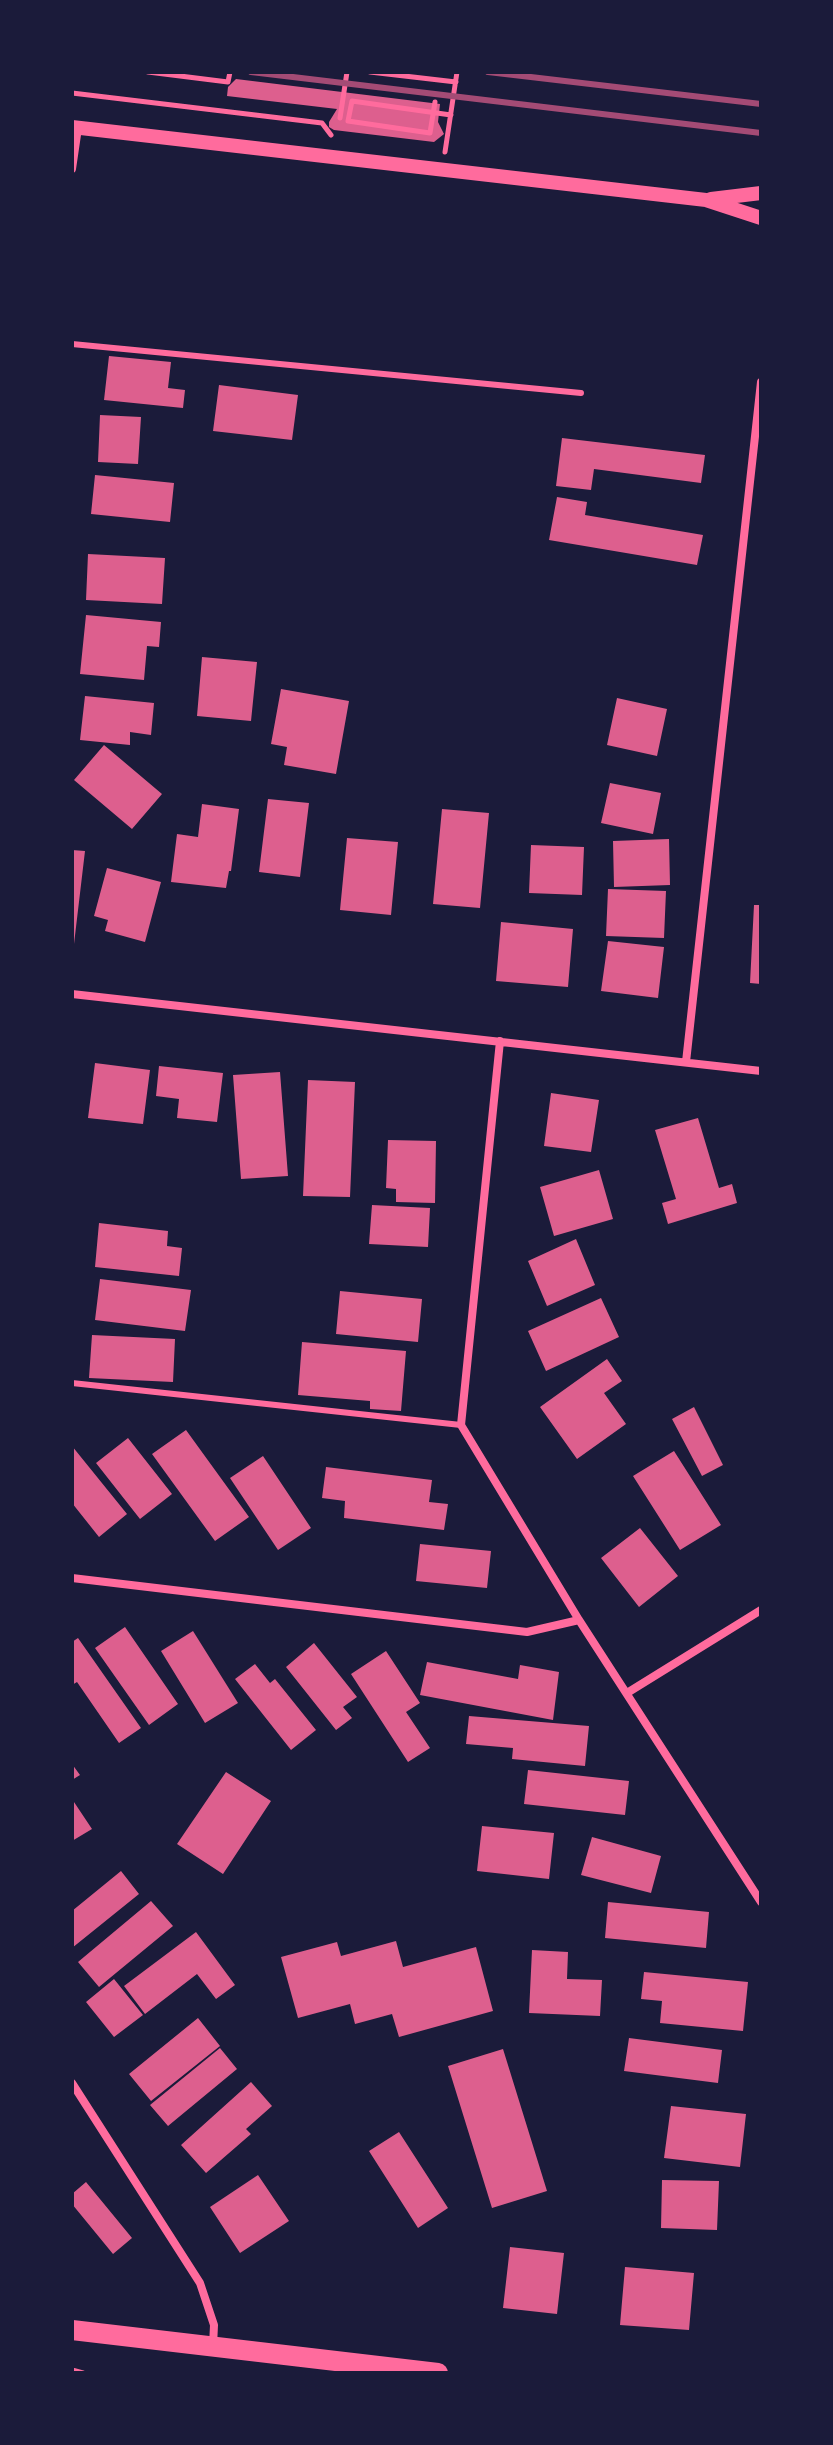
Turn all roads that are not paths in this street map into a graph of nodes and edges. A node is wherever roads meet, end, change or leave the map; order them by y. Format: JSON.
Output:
{"nodes":[{"id":1,"x":75,"y":128,"type":"edge"},
{"id":2,"x":72,"y":169,"type":"edge"},
{"id":3,"x":761,"y":193,"type":"edge"},
{"id":4,"x":706,"y":200,"type":"junction"},
{"id":5,"x":761,"y":218,"type":"edge"},
{"id":6,"x":72,"y":344,"type":"edge"},
{"id":7,"x":761,"y":382,"type":"edge"},
{"id":8,"x":581,"y":393,"type":"dead end"},
{"id":9,"x":72,"y":994,"type":"edge"},
{"id":10,"x":500,"y":1041,"type":"junction"},
{"id":11,"x":686,"y":1062,"type":"junction"},
{"id":12,"x":761,"y":1071,"type":"edge"},
{"id":13,"x":72,"y":1383,"type":"edge"},
{"id":14,"x":461,"y":1425,"type":"junction"},
{"id":15,"x":72,"y":1578,"type":"edge"},
{"id":16,"x":761,"y":1610,"type":"edge"},
{"id":17,"x":579,"y":1620,"type":"junction"},
{"id":18,"x":627,"y":1693,"type":"junction"},
{"id":19,"x":761,"y":1902,"type":"edge"},
{"id":20,"x":72,"y":2083,"type":"edge"},
{"id":21,"x":72,"y":2330,"type":"edge"},
{"id":22,"x":213,"y":2346,"type":"junction"},
{"id":23,"x":305,"y":2365,"type":"edge"},
{"id":24,"x":438,"y":2373,"type":"edge"}],
"edges":[{"from":1,"to":2,"type":"street"},
{"from":1,"to":4,"type":"street"},
{"from":3,"to":4,"type":"street"},
{"from":4,"to":5,"type":"street"},
{"from":6,"to":8,"type":"lane"},
{"from":7,"to":11,"type":"street"},
{"from":9,"to":10,"type":"street"},
{"from":10,"to":11,"type":"street"},
{"from":10,"to":14,"type":"street"},
{"from":11,"to":12,"type":"street"},
{"from":13,"to":14,"type":"lane"},
{"from":14,"to":17,"type":"street"},
{"from":15,"to":17,"type":"street"},
{"from":16,"to":18,"type":"street"},
{"from":17,"to":18,"type":"street"},
{"from":18,"to":19,"type":"street"},
{"from":20,"to":22,"type":"street"},
{"from":21,"to":22,"type":"main road"},
{"from":22,"to":23,"type":"main road"},
{"from":23,"to":24,"type":"main road"}]}
